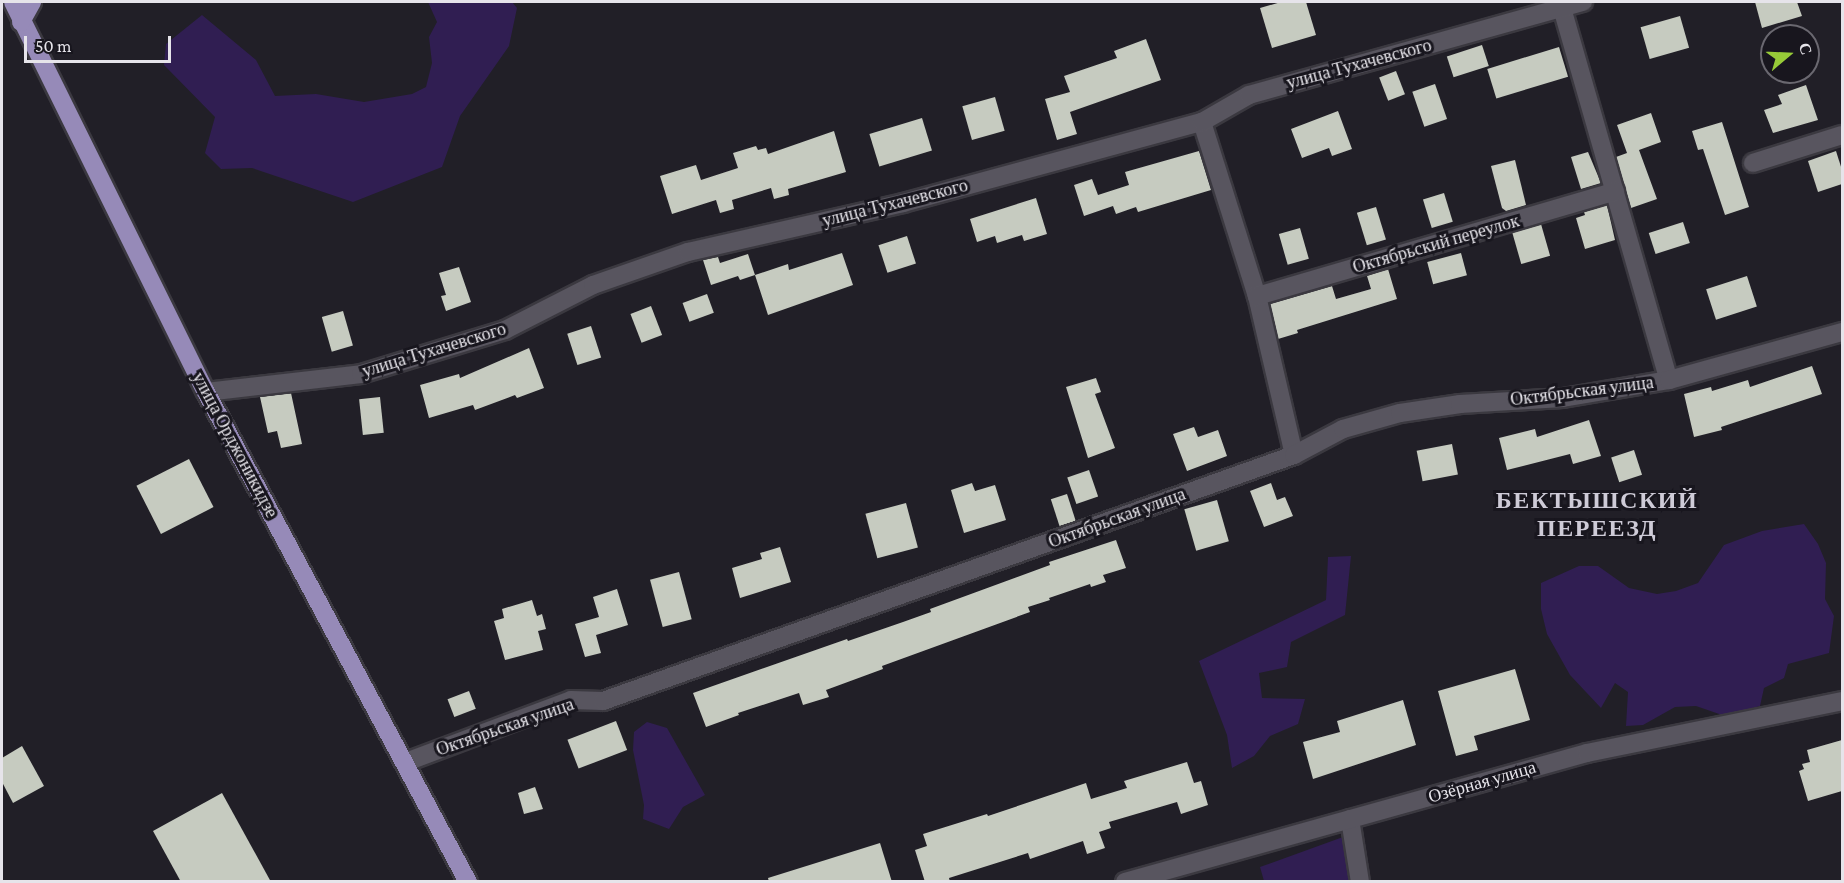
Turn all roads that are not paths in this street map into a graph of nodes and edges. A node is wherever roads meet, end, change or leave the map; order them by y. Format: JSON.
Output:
{"nodes":[{"id":1,"x":13,"y":2,"type":"edge"},
{"id":2,"x":33,"y":2,"type":"edge"},
{"id":3,"x":1583,"y":2,"type":"edge"},
{"id":4,"x":1562,"y":8,"type":"junction"},
{"id":5,"x":21,"y":22,"type":"junction"},
{"id":6,"x":1202,"y":122,"type":"junction"},
{"id":7,"x":1842,"y":135,"type":"edge"},
{"id":8,"x":1754,"y":163,"type":"dead end"},
{"id":9,"x":1615,"y":191,"type":"junction"},
{"id":10,"x":1257,"y":296,"type":"junction"},
{"id":11,"x":1842,"y":332,"type":"edge"},
{"id":12,"x":1669,"y":380,"type":"junction"},
{"id":13,"x":206,"y":392,"type":"junction"},
{"id":14,"x":1294,"y":455,"type":"junction"},
{"id":15,"x":1842,"y":701,"type":"edge"},
{"id":16,"x":406,"y":762,"type":"junction"},
{"id":17,"x":1350,"y":819,"type":"junction"},
{"id":18,"x":468,"y":882,"type":"edge"},
{"id":19,"x":1125,"y":882,"type":"edge"},
{"id":20,"x":1360,"y":882,"type":"edge"}],
"edges":[{"from":1,"to":5,"type":"main road","name":"улица Орджоникидзе"},
{"from":2,"to":5,"type":"main road"},
{"from":3,"to":4,"type":"street","name":"улица Тухачевского"},
{"from":4,"to":6,"type":"street","name":"улица Тухачевского"},
{"from":4,"to":9,"type":"street"},
{"from":5,"to":13,"type":"main road","name":"улица Орджоникидзе"},
{"from":6,"to":10,"type":"street"},
{"from":6,"to":13,"type":"street","name":"улица Тухачевского"},
{"from":7,"to":8,"type":"street"},
{"from":9,"to":10,"type":"street","name":"Октябрьский переулок"},
{"from":9,"to":12,"type":"street"},
{"from":10,"to":14,"type":"street"},
{"from":11,"to":12,"type":"street","name":"Октябрьская улица"},
{"from":12,"to":14,"type":"street","name":"Октябрьская улица"},
{"from":13,"to":16,"type":"main road","name":"улица Орджоникидзе"},
{"from":14,"to":16,"type":"street","name":"Октябрьская улица"},
{"from":15,"to":17,"type":"street","name":"Озёрная улица"},
{"from":16,"to":18,"type":"main road","name":"улица Орджоникидзе"},
{"from":17,"to":19,"type":"street","name":"Озёрная улица"},
{"from":17,"to":20,"type":"street"}]}
